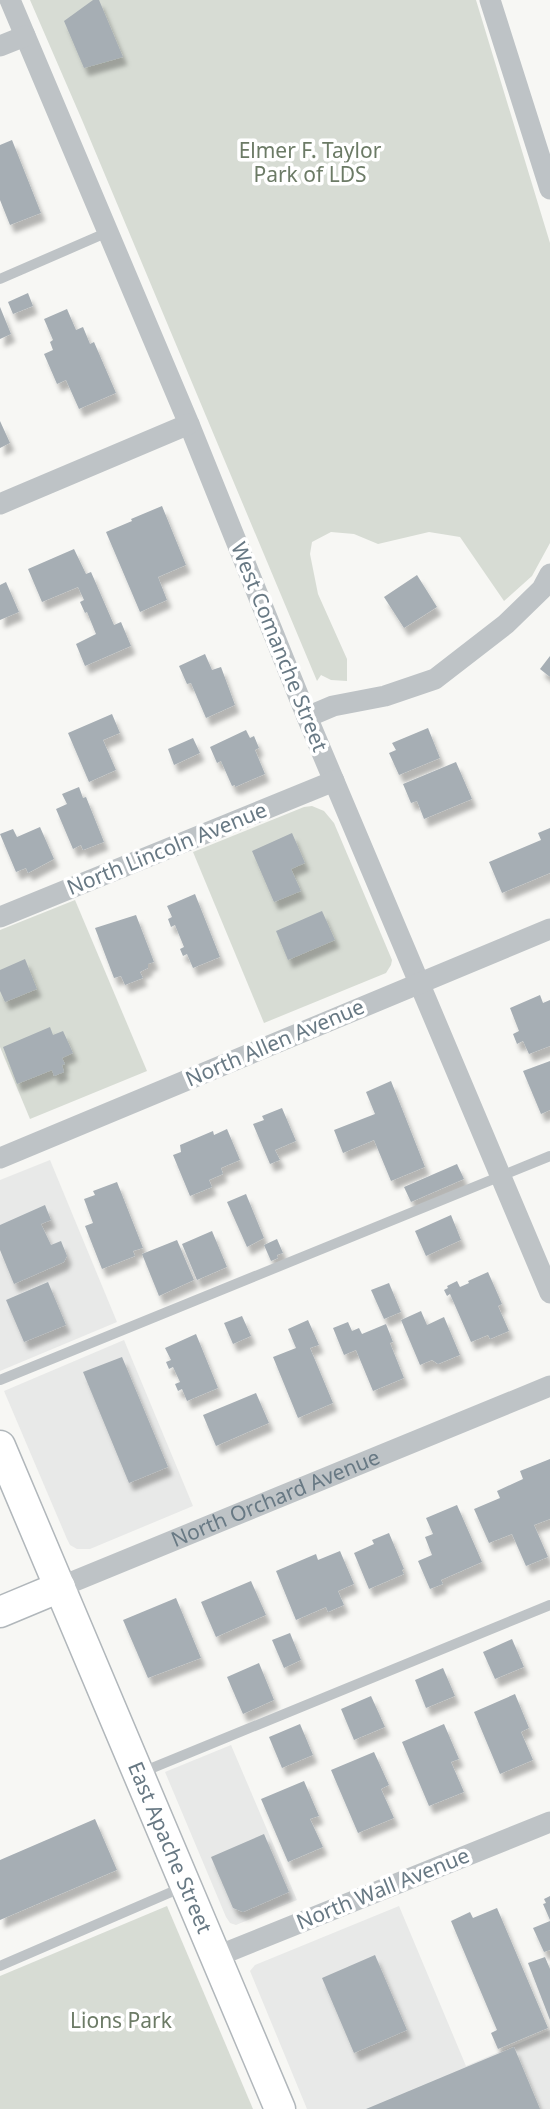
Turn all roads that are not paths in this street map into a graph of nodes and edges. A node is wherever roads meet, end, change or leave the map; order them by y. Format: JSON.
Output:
{"nodes":[{"id":1,"x":10,"y":0,"type":"edge"},
{"id":2,"x":490,"y":0,"type":"edge"},
{"id":3,"x":25,"y":36,"type":"junction"},
{"id":4,"x":0,"y":46,"type":"edge"},
{"id":5,"x":550,"y":189,"type":"edge"},
{"id":6,"x":108,"y":233,"type":"junction"},
{"id":7,"x":0,"y":279,"type":"edge"},
{"id":8,"x":189,"y":424,"type":"junction"},
{"id":9,"x":0,"y":504,"type":"edge"},
{"id":10,"x":550,"y":574,"type":"edge"},
{"id":11,"x":307,"y":717,"type":"junction"},
{"id":12,"x":334,"y":780,"type":"junction"},
{"id":13,"x":0,"y":918,"type":"edge"},
{"id":14,"x":550,"y":929,"type":"edge"},
{"id":15,"x":420,"y":983,"type":"junction"},
{"id":16,"x":550,"y":1156,"type":"edge"},
{"id":17,"x":0,"y":1158,"type":"edge"},
{"id":18,"x":501,"y":1176,"type":"junction"},
{"id":19,"x":550,"y":1293,"type":"edge"},
{"id":20,"x":0,"y":1380,"type":"edge"},
{"id":21,"x":550,"y":1386,"type":"edge"},
{"id":22,"x":0,"y":1446,"type":"edge"},
{"id":23,"x":60,"y":1587,"type":"junction"},
{"id":24,"x":550,"y":1605,"type":"edge"},
{"id":25,"x":0,"y":1612,"type":"edge"},
{"id":26,"x":138,"y":1774,"type":"junction"},
{"id":27,"x":550,"y":1822,"type":"edge"},
{"id":28,"x":185,"y":1886,"type":"junction"},
{"id":29,"x":215,"y":1957,"type":"junction"},
{"id":30,"x":0,"y":1966,"type":"edge"},
{"id":31,"x":280,"y":2109,"type":"edge"}],
"edges":[{"from":1,"to":3,"type":"street","name":"West Comanche Street"},
{"from":2,"to":5,"type":"street"},
{"from":3,"to":4,"type":"street"},
{"from":3,"to":6,"type":"street","name":"West Comanche Street"},
{"from":6,"to":7,"type":"lane"},
{"from":6,"to":8,"type":"street","name":"West Comanche Street"},
{"from":8,"to":9,"type":"street"},
{"from":8,"to":11,"type":"street","name":"West Comanche Street"},
{"from":10,"to":11,"type":"street"},
{"from":11,"to":12,"type":"street","name":"West Comanche Street"},
{"from":12,"to":13,"type":"street","name":"North Lincoln Avenue"},
{"from":12,"to":15,"type":"street","name":"West Comanche Street"},
{"from":14,"to":15,"type":"street","name":"North Allen Avenue"},
{"from":15,"to":17,"type":"street","name":"North Allen Avenue"},
{"from":15,"to":18,"type":"street","name":"West Comanche Street"},
{"from":16,"to":18,"type":"lane"},
{"from":18,"to":19,"type":"street","name":"West Comanche Street"},
{"from":18,"to":20,"type":"lane"},
{"from":21,"to":23,"type":"street","name":"North Orchard Avenue"},
{"from":22,"to":23,"type":"main road","name":"East Apache Street"},
{"from":23,"to":25,"type":"main road","name":"North Orchard Avenue"},
{"from":23,"to":26,"type":"main road","name":"East Apache Street"},
{"from":24,"to":26,"type":"lane"},
{"from":26,"to":28,"type":"main road","name":"East Apache Street"},
{"from":27,"to":29,"type":"street","name":"North Wall Avenue"},
{"from":28,"to":29,"type":"main road","name":"East Apache Street"},
{"from":28,"to":30,"type":"lane"},
{"from":29,"to":31,"type":"main road","name":"East Apache Street"}]}
